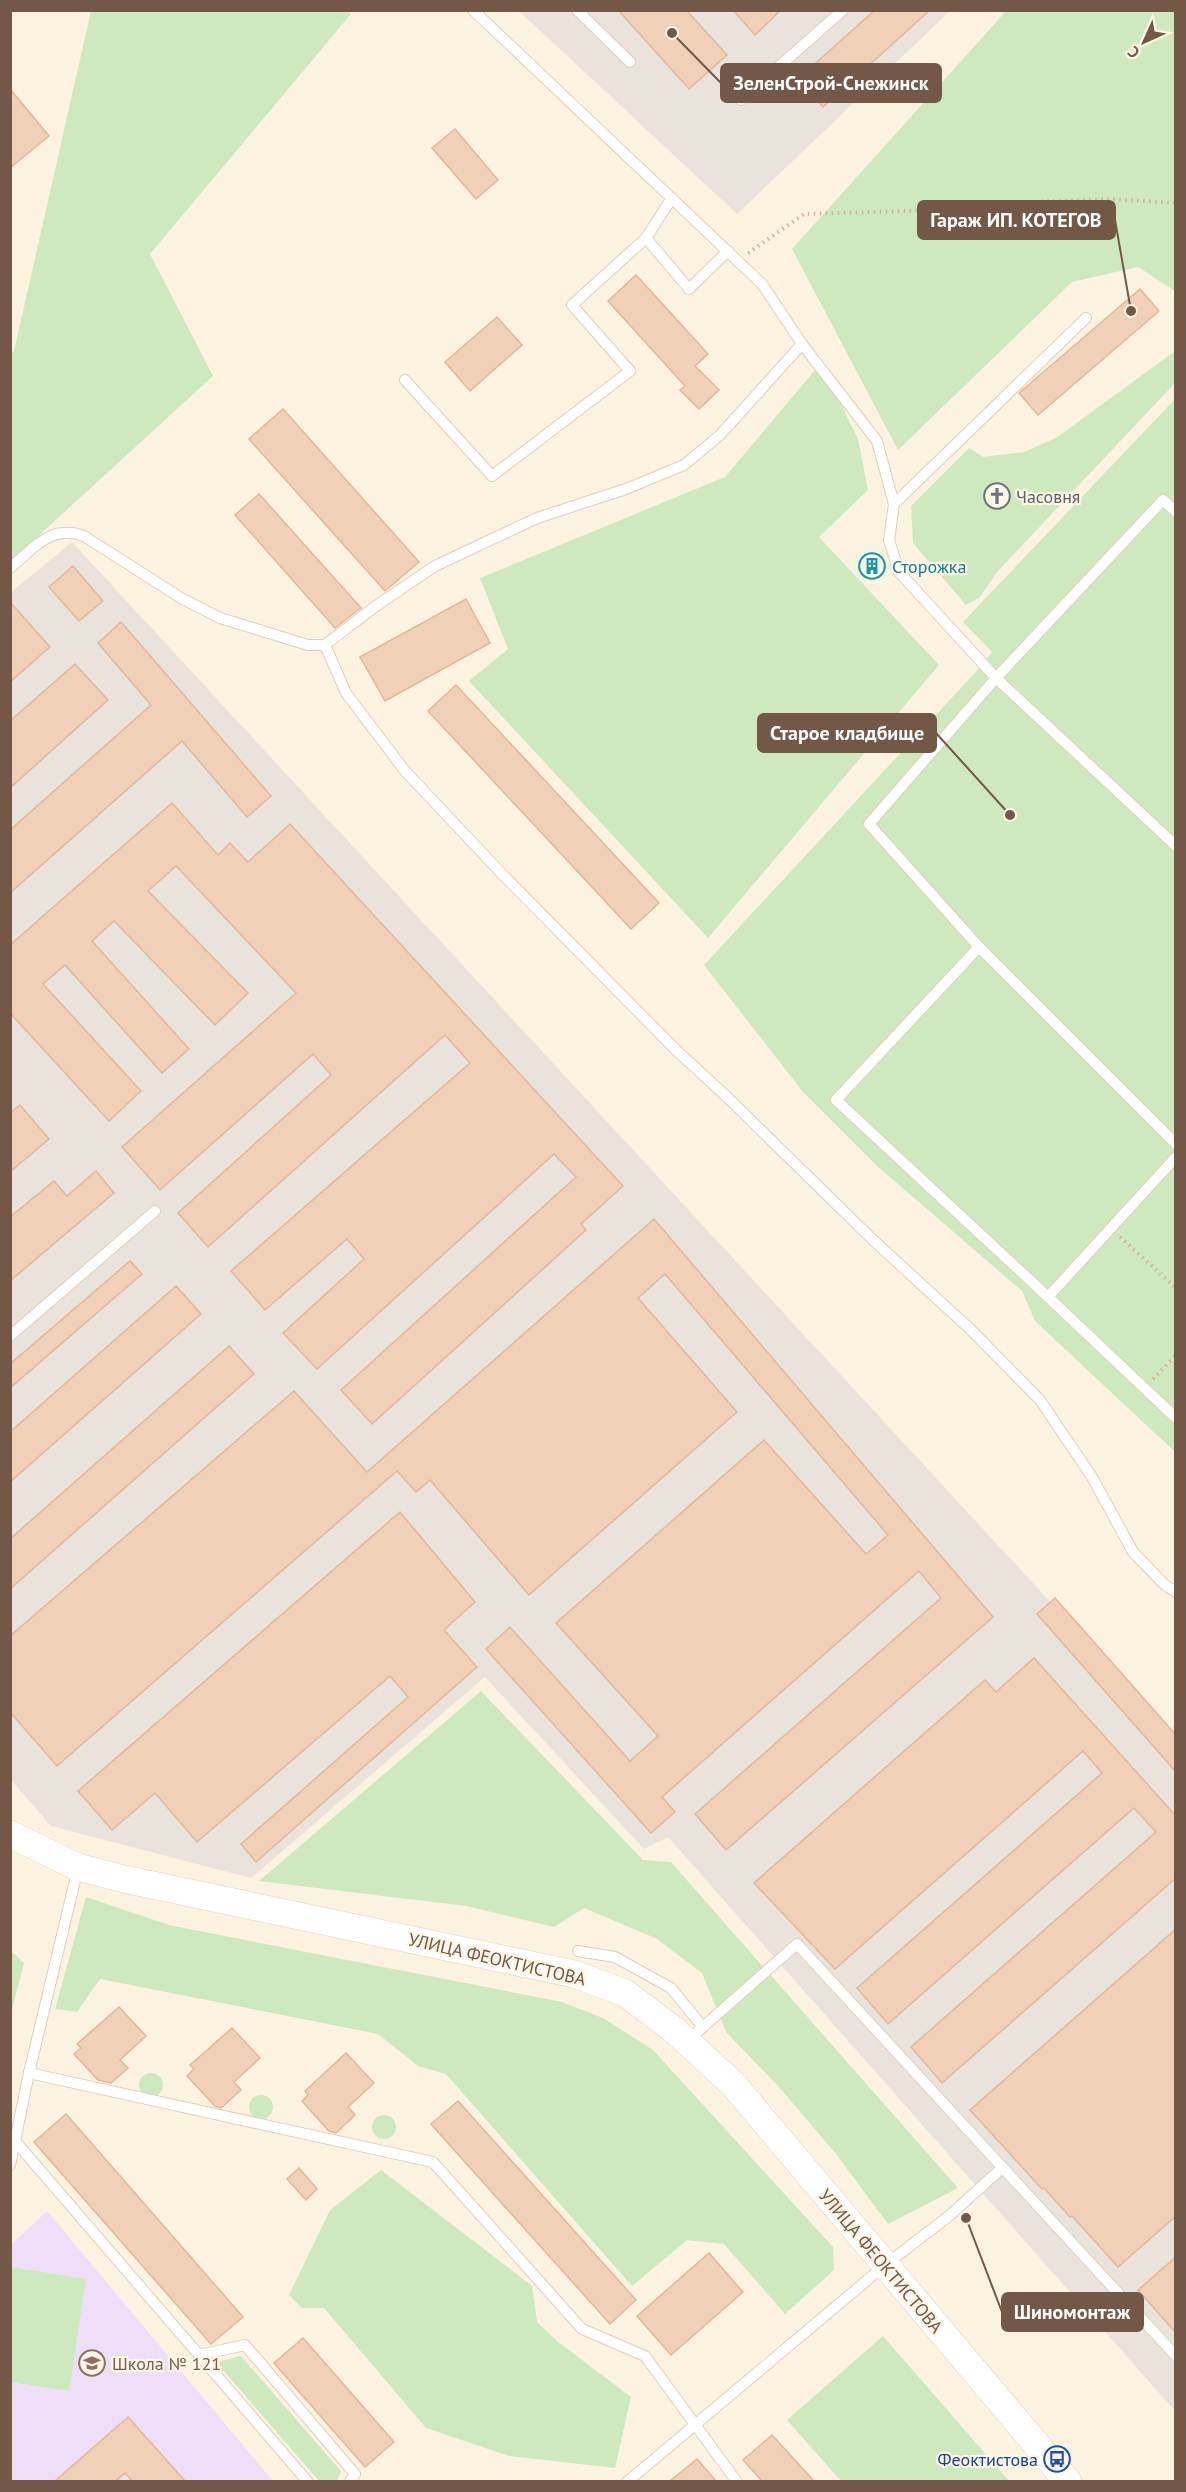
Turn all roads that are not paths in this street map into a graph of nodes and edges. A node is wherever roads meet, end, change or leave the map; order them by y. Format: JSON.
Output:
{"nodes":[{"id":1,"x":577,"y":10,"type":"edge"},
{"id":2,"x":843,"y":10,"type":"edge"},
{"id":3,"x":473,"y":11,"type":"edge"},
{"id":4,"x":630,"y":62,"type":"dead end"},
{"id":5,"x":741,"y":100,"type":"dead end"},
{"id":6,"x":672,"y":198,"type":"junction"},
{"id":7,"x":646,"y":238,"type":"junction"},
{"id":8,"x":728,"y":251,"type":"junction"},
{"id":9,"x":1086,"y":318,"type":"dead end"},
{"id":10,"x":802,"y":344,"type":"junction"},
{"id":11,"x":405,"y":380,"type":"dead end"},
{"id":12,"x":894,"y":504,"type":"junction"},
{"id":13,"x":1176,"y":512,"type":"edge"},
{"id":14,"x":10,"y":568,"type":"edge"},
{"id":15,"x":325,"y":645,"type":"junction"},
{"id":16,"x":996,"y":678,"type":"junction"},
{"id":17,"x":1176,"y":846,"type":"edge"},
{"id":18,"x":979,"y":947,"type":"junction"},
{"id":19,"x":1176,"y":1143,"type":"edge"},
{"id":20,"x":1176,"y":1158,"type":"edge"},
{"id":21,"x":155,"y":1211,"type":"dead end"},
{"id":22,"x":1048,"y":1297,"type":"junction"},
{"id":23,"x":10,"y":1336,"type":"edge"},
{"id":24,"x":1176,"y":1418,"type":"edge"},
{"id":25,"x":1176,"y":1592,"type":"edge"},
{"id":26,"x":10,"y":1834,"type":"edge"},
{"id":27,"x":78,"y":1867,"type":"junction"},
{"id":28,"x":578,"y":1951,"type":"dead end"},
{"id":29,"x":695,"y":2034,"type":"junction"},
{"id":30,"x":29,"y":2073,"type":"junction"},
{"id":31,"x":15,"y":2141,"type":"junction"},
{"id":32,"x":10,"y":2165,"type":"edge"},
{"id":33,"x":1002,"y":2168,"type":"junction"},
{"id":34,"x":884,"y":2266,"type":"junction"},
{"id":35,"x":199,"y":2355,"type":"junction"},
{"id":36,"x":1176,"y":2355,"type":"edge"},
{"id":37,"x":694,"y":2424,"type":"junction"},
{"id":38,"x":308,"y":2481,"type":"edge"},
{"id":39,"x":350,"y":2481,"type":"edge"},
{"id":40,"x":627,"y":2481,"type":"edge"},
{"id":41,"x":737,"y":2481,"type":"edge"},
{"id":42,"x":1068,"y":2481,"type":"edge"}],
"edges":[{"from":1,"to":4,"type":"lane"},
{"from":2,"to":5,"type":"lane"},
{"from":3,"to":6,"type":"lane"},
{"from":6,"to":7,"type":"lane"},
{"from":6,"to":8,"type":"lane"},
{"from":7,"to":8,"type":"lane"},
{"from":7,"to":11,"type":"lane"},
{"from":8,"to":10,"type":"lane"},
{"from":9,"to":12,"type":"lane"},
{"from":10,"to":12,"type":"lane"},
{"from":10,"to":15,"type":"lane"},
{"from":12,"to":16,"type":"lane"},
{"from":13,"to":16,"type":"lane"},
{"from":14,"to":15,"type":"lane"},
{"from":15,"to":25,"type":"lane"},
{"from":16,"to":17,"type":"lane"},
{"from":16,"to":18,"type":"lane"},
{"from":18,"to":19,"type":"lane"},
{"from":18,"to":22,"type":"lane"},
{"from":20,"to":22,"type":"lane"},
{"from":21,"to":23,"type":"lane"},
{"from":22,"to":24,"type":"lane"},
{"from":26,"to":27,"type":"street","name":"УЛИЦА ФЕОКТИСТОВА"},
{"from":27,"to":29,"type":"street","name":"УЛИЦА ФЕОКТИСТОВА"},
{"from":27,"to":30,"type":"lane"},
{"from":28,"to":29,"type":"lane"},
{"from":29,"to":33,"type":"lane"},
{"from":29,"to":34,"type":"street","name":"УЛИЦА ФЕОКТИСТОВА"},
{"from":30,"to":31,"type":"lane"},
{"from":30,"to":37,"type":"lane"},
{"from":31,"to":32,"type":"lane"},
{"from":31,"to":35,"type":"lane"},
{"from":33,"to":34,"type":"lane"},
{"from":33,"to":36,"type":"lane"},
{"from":34,"to":37,"type":"lane"},
{"from":34,"to":42,"type":"street","name":"УЛИЦА ФЕОКТИСТОВА"},
{"from":35,"to":38,"type":"lane"},
{"from":35,"to":39,"type":"lane"},
{"from":37,"to":40,"type":"lane"},
{"from":37,"to":41,"type":"lane"}]}
